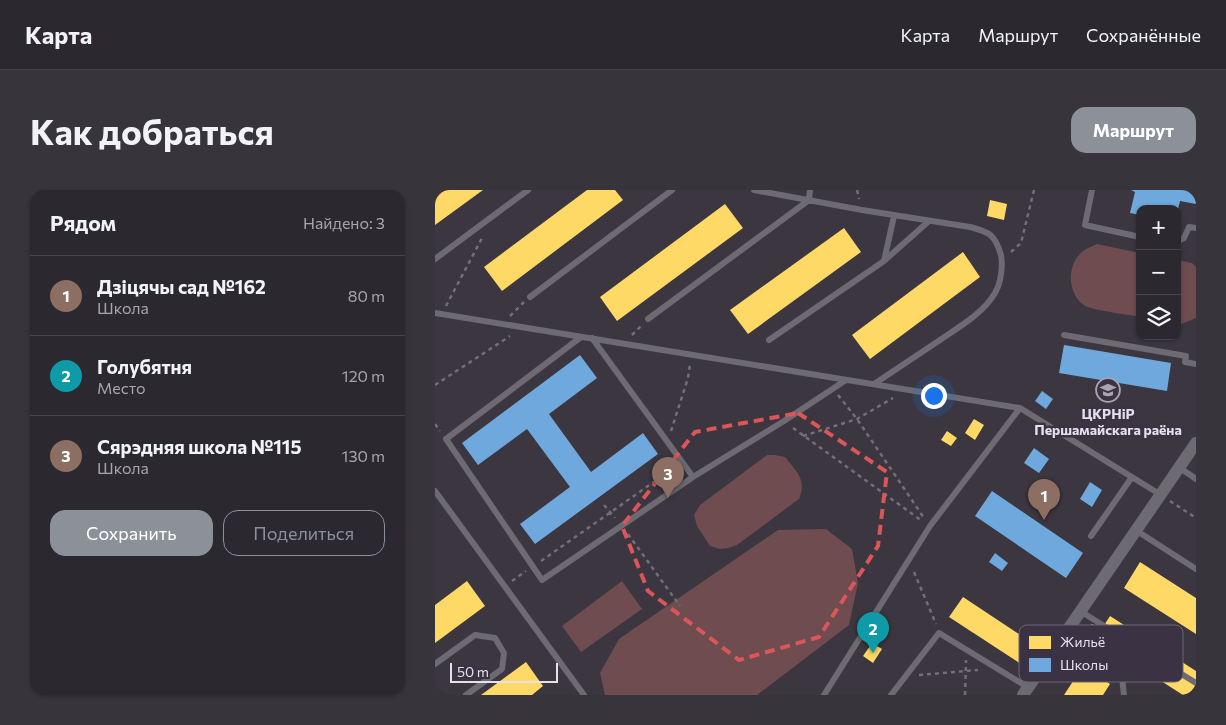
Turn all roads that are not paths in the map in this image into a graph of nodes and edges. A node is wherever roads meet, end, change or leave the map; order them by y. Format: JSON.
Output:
{"nodes":[{"id":1,"x":528,"y":190,"type":"edge"},
{"id":2,"x":672,"y":190,"type":"edge"},
{"id":3,"x":754,"y":190,"type":"edge"},
{"id":4,"x":810,"y":190,"type":"edge"},
{"id":5,"x":1092,"y":190,"type":"edge"},
{"id":6,"x":809,"y":200,"type":"junction"},
{"id":7,"x":894,"y":216,"type":"junction"},
{"id":8,"x":929,"y":221,"type":"junction"},
{"id":9,"x":1196,"y":228,"type":"edge"},
{"id":10,"x":1136,"y":236,"type":"edge"},
{"id":11,"x":1181,"y":240,"type":"edge"},
{"id":12,"x":435,"y":259,"type":"edge"},
{"id":13,"x":884,"y":261,"type":"junction"},
{"id":14,"x":530,"y":297,"type":"road end"},
{"id":15,"x":438,"y":313,"type":"edge"},
{"id":16,"x":648,"y":320,"type":"road end"},
{"id":17,"x":1064,"y":335,"type":"dead end"},
{"id":18,"x":581,"y":336,"type":"junction"},
{"id":19,"x":592,"y":338,"type":"junction"},
{"id":20,"x":769,"y":340,"type":"dead end"},
{"id":21,"x":1196,"y":364,"type":"edge"},
{"id":22,"x":846,"y":380,"type":"junction"},
{"id":23,"x":874,"y":384,"type":"junction"},
{"id":24,"x":1020,"y":408,"type":"junction"},
{"id":25,"x":1196,"y":443,"type":"edge"},
{"id":26,"x":1180,"y":468,"type":"junction"},
{"id":27,"x":693,"y":477,"type":"junction"},
{"id":28,"x":1132,"y":477,"type":"junction"},
{"id":29,"x":1196,"y":479,"type":"edge"},
{"id":30,"x":435,"y":491,"type":"edge"},
{"id":31,"x":1161,"y":495,"type":"junction"},
{"id":32,"x":1137,"y":531,"type":"junction"},
{"id":33,"x":1091,"y":536,"type":"dead end"},
{"id":34,"x":1196,"y":569,"type":"edge"},
{"id":35,"x":1080,"y":611,"type":"junction"},
{"id":36,"x":1071,"y":625,"type":"edge"},
{"id":37,"x":1103,"y":625,"type":"edge"},
{"id":38,"x":435,"y":664,"type":"edge"},
{"id":39,"x":1183,"y":674,"type":"edge"},
{"id":40,"x":1123,"y":682,"type":"edge"},
{"id":41,"x":1196,"y":682,"type":"edge"},
{"id":42,"x":1026,"y":691,"type":"edge"},
{"id":43,"x":466,"y":695,"type":"edge"},
{"id":44,"x":584,"y":695,"type":"edge"},
{"id":45,"x":824,"y":695,"type":"edge"},
{"id":46,"x":891,"y":695,"type":"edge"},
{"id":47,"x":1124,"y":695,"type":"edge"}],
"edges":[{"from":1,"to":12,"type":"lane"},
{"from":2,"to":14,"type":"lane"},
{"from":3,"to":6,"type":"lane"},
{"from":4,"to":6,"type":"lane"},
{"from":5,"to":10,"type":"lane"},
{"from":6,"to":7,"type":"lane"},
{"from":6,"to":16,"type":"lane"},
{"from":7,"to":8,"type":"lane"},
{"from":7,"to":13,"type":"lane"},
{"from":8,"to":13,"type":"lane"},
{"from":8,"to":23,"type":"lane"},
{"from":9,"to":11,"type":"lane"},
{"from":13,"to":20,"type":"lane"},
{"from":15,"to":18,"type":"lane"},
{"from":17,"to":21,"type":"lane"},
{"from":18,"to":19,"type":"lane"},
{"from":18,"to":27,"type":"lane"},
{"from":19,"to":22,"type":"lane"},
{"from":19,"to":27,"type":"lane"},
{"from":22,"to":23,"type":"lane"},
{"from":22,"to":27,"type":"lane"},
{"from":23,"to":24,"type":"lane"},
{"from":24,"to":28,"type":"lane"},
{"from":24,"to":45,"type":"lane"},
{"from":25,"to":26,"type":"street"},
{"from":26,"to":29,"type":"lane"},
{"from":26,"to":31,"type":"street"},
{"from":28,"to":31,"type":"lane"},
{"from":28,"to":33,"type":"lane"},
{"from":30,"to":44,"type":"lane"},
{"from":31,"to":32,"type":"street"},
{"from":32,"to":34,"type":"lane"},
{"from":32,"to":35,"type":"street"},
{"from":35,"to":36,"type":"street"},
{"from":35,"to":37,"type":"lane"},
{"from":38,"to":43,"type":"lane"},
{"from":39,"to":41,"type":"lane"},
{"from":40,"to":47,"type":"lane"},
{"from":42,"to":46,"type":"lane"}]}
